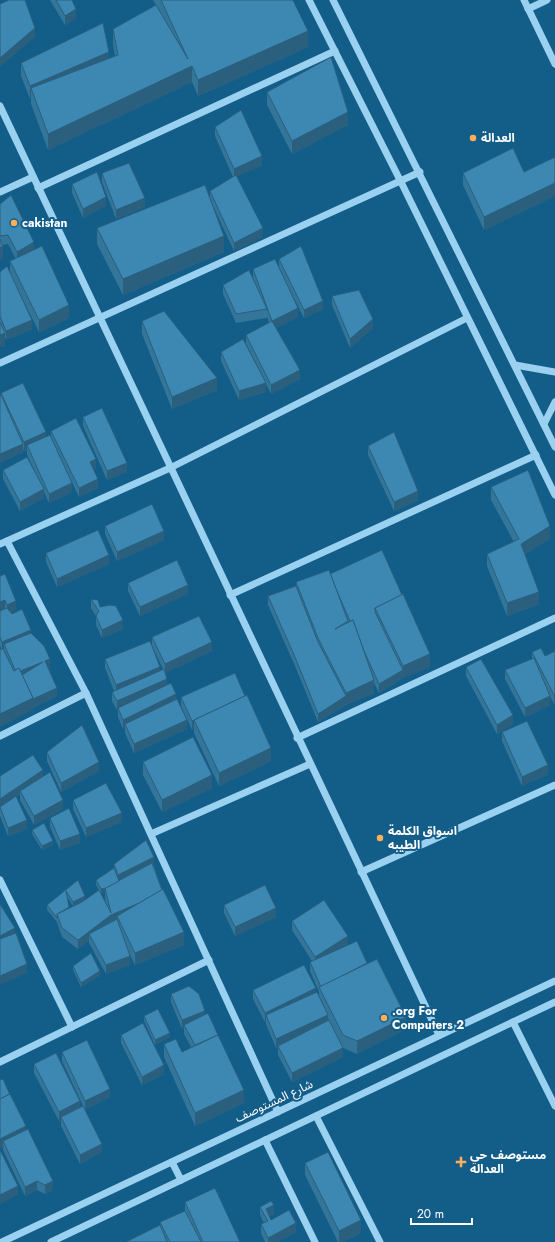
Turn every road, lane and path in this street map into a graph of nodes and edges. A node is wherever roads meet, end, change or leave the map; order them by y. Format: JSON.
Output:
{"nodes":[{"id":1,"x":310,"y":0,"type":"edge"},
{"id":2,"x":333,"y":0,"type":"edge"},
{"id":3,"x":524,"y":0,"type":"edge"},
{"id":4,"x":547,"y":0,"type":"edge"},
{"id":5,"x":528,"y":9,"type":"junction"},
{"id":6,"x":335,"y":50,"type":"junction"},
{"id":7,"x":555,"y":64,"type":"edge"},
{"id":8,"x":0,"y":106,"type":"edge"},
{"id":9,"x":420,"y":172,"type":"junction"},
{"id":10,"x":33,"y":177,"type":"junction"},
{"id":11,"x":401,"y":182,"type":"junction"},
{"id":12,"x":38,"y":188,"type":"junction"},
{"id":13,"x":0,"y":192,"type":"edge"},
{"id":14,"x":99,"y":318,"type":"junction"},
{"id":15,"x":467,"y":318,"type":"junction"},
{"id":16,"x":0,"y":363,"type":"edge"},
{"id":17,"x":515,"y":365,"type":"junction"},
{"id":18,"x":554,"y":373,"type":"edge"},
{"id":19,"x":555,"y":402,"type":"edge"},
{"id":20,"x":544,"y":424,"type":"junction"},
{"id":21,"x":555,"y":447,"type":"edge"},
{"id":22,"x":536,"y":455,"type":"junction"},
{"id":23,"x":170,"y":468,"type":"junction"},
{"id":24,"x":555,"y":496,"type":"edge"},
{"id":25,"x":3,"y":543,"type":"edge"},
{"id":26,"x":230,"y":595,"type":"junction"},
{"id":27,"x":555,"y":618,"type":"edge"},
{"id":28,"x":86,"y":693,"type":"junction"},
{"id":29,"x":0,"y":736,"type":"edge"},
{"id":30,"x":297,"y":738,"type":"junction"},
{"id":31,"x":310,"y":764,"type":"junction"},
{"id":32,"x":555,"y":784,"type":"edge"},
{"id":33,"x":151,"y":834,"type":"junction"},
{"id":34,"x":361,"y":872,"type":"junction"},
{"id":35,"x":0,"y":880,"type":"edge"},
{"id":36,"x":209,"y":960,"type":"junction"},
{"id":37,"x":555,"y":980,"type":"edge"},
{"id":38,"x":555,"y":1002,"type":"edge"},
{"id":39,"x":513,"y":1022,"type":"junction"},
{"id":40,"x":72,"y":1027,"type":"junction"},
{"id":41,"x":439,"y":1035,"type":"junction"},
{"id":42,"x":0,"y":1062,"type":"edge"},
{"id":43,"x":555,"y":1106,"type":"edge"},
{"id":44,"x":278,"y":1112,"type":"junction"},
{"id":45,"x":316,"y":1116,"type":"junction"},
{"id":46,"x":265,"y":1140,"type":"junction"},
{"id":47,"x":172,"y":1162,"type":"junction"},
{"id":48,"x":181,"y":1180,"type":"junction"},
{"id":49,"x":379,"y":1240,"type":"edge"},
{"id":50,"x":2,"y":1242,"type":"edge"},
{"id":51,"x":51,"y":1242,"type":"edge"},
{"id":52,"x":315,"y":1242,"type":"edge"},
{"id":53,"x":371,"y":1242,"type":"edge"}],
"edges":[{"from":1,"to":6,"type":"street"},
{"from":2,"to":9,"type":"street"},
{"from":3,"to":5,"type":"street"},
{"from":4,"to":5,"type":"street"},
{"from":5,"to":7,"type":"street"},
{"from":6,"to":11,"type":"street"},
{"from":6,"to":12,"type":"street"},
{"from":8,"to":10,"type":"street"},
{"from":9,"to":11,"type":"street"},
{"from":9,"to":17,"type":"street"},
{"from":10,"to":12,"type":"street"},
{"from":10,"to":13,"type":"street"},
{"from":11,"to":14,"type":"street"},
{"from":11,"to":15,"type":"street"},
{"from":12,"to":14,"type":"street"},
{"from":14,"to":16,"type":"street"},
{"from":14,"to":23,"type":"street"},
{"from":15,"to":22,"type":"street"},
{"from":15,"to":23,"type":"street"},
{"from":17,"to":18,"type":"street"},
{"from":17,"to":20,"type":"street"},
{"from":19,"to":20,"type":"street"},
{"from":20,"to":21,"type":"street"},
{"from":22,"to":24,"type":"street"},
{"from":22,"to":26,"type":"street"},
{"from":23,"to":25,"type":"street"},
{"from":23,"to":26,"type":"street"},
{"from":25,"to":28,"type":"street"},
{"from":26,"to":30,"type":"street"},
{"from":27,"to":30,"type":"street"},
{"from":28,"to":29,"type":"street"},
{"from":28,"to":33,"type":"street"},
{"from":30,"to":31,"type":"street"},
{"from":31,"to":33,"type":"street"},
{"from":31,"to":34,"type":"street"},
{"from":32,"to":34,"type":"street"},
{"from":33,"to":36,"type":"street"},
{"from":34,"to":41,"type":"street"},
{"from":35,"to":40,"type":"street"},
{"from":36,"to":40,"type":"street"},
{"from":36,"to":44,"type":"street"},
{"from":37,"to":41,"type":"street","name":"شارع المستوصف"},
{"from":38,"to":39,"type":"street"},
{"from":39,"to":43,"type":"street"},
{"from":39,"to":45,"type":"street"},
{"from":40,"to":42,"type":"street"},
{"from":41,"to":44,"type":"street","name":"شارع المستوصف"},
{"from":44,"to":47,"type":"street","name":"شارع المستوصف"},
{"from":45,"to":46,"type":"street"},
{"from":45,"to":49,"type":"street"},
{"from":46,"to":48,"type":"street"},
{"from":46,"to":52,"type":"street"},
{"from":47,"to":48,"type":"street"},
{"from":47,"to":50,"type":"street","name":"شارع المستوصف"},
{"from":48,"to":51,"type":"street"},
{"from":49,"to":53,"type":"street"}]}
